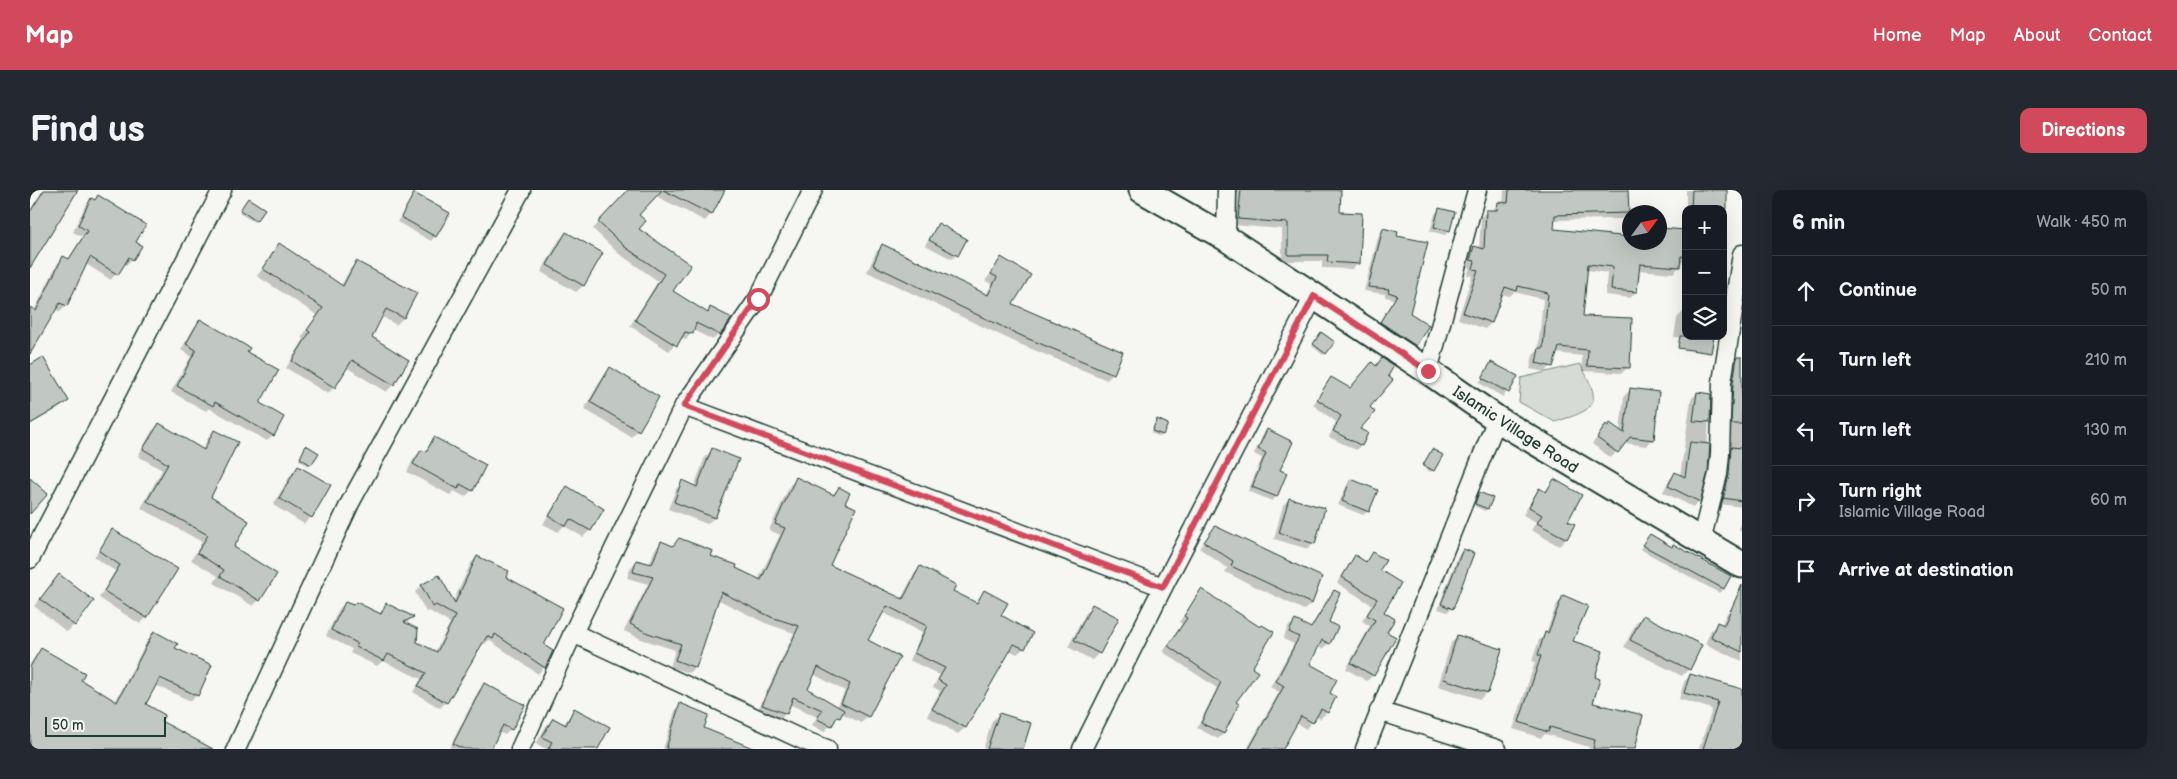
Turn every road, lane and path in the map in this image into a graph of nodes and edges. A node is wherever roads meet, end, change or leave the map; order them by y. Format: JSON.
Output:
{"nodes":[{"id":1,"x":222,"y":190,"type":"edge"},
{"id":2,"x":521,"y":190,"type":"edge"},
{"id":3,"x":813,"y":190,"type":"edge"},
{"id":4,"x":1142,"y":190,"type":"edge"},
{"id":5,"x":1227,"y":190,"type":"edge"},
{"id":6,"x":1477,"y":190,"type":"edge"},
{"id":7,"x":1226,"y":238,"type":"junction"},
{"id":8,"x":1742,"y":254,"type":"edge"},
{"id":9,"x":1314,"y":296,"type":"junction"},
{"id":10,"x":1428,"y":371,"type":"junction"},
{"id":11,"x":684,"y":406,"type":"junction"},
{"id":12,"x":1497,"y":419,"type":"junction"},
{"id":13,"x":1701,"y":541,"type":"junction"},
{"id":14,"x":30,"y":559,"type":"edge"},
{"id":15,"x":1742,"y":566,"type":"edge"},
{"id":16,"x":1163,"y":587,"type":"junction"},
{"id":17,"x":573,"y":634,"type":"junction"},
{"id":18,"x":1379,"y":712,"type":"junction"},
{"id":19,"x":236,"y":749,"type":"edge"},
{"id":20,"x":520,"y":749,"type":"edge"},
{"id":21,"x":827,"y":749,"type":"edge"},
{"id":22,"x":1082,"y":749,"type":"edge"},
{"id":23,"x":1365,"y":749,"type":"edge"},
{"id":24,"x":1496,"y":749,"type":"edge"}],
"edges":[{"from":1,"to":14,"type":"street"},
{"from":2,"to":19,"type":"street"},
{"from":3,"to":11,"type":"street"},
{"from":4,"to":7,"type":"street","name":"Islamic Village Road"},
{"from":5,"to":7,"type":"street"},
{"from":6,"to":10,"type":"street"},
{"from":7,"to":9,"type":"street","name":"Islamic Village Road"},
{"from":8,"to":13,"type":"street"},
{"from":9,"to":10,"type":"street","name":"Islamic Village Road"},
{"from":9,"to":16,"type":"street"},
{"from":10,"to":12,"type":"street","name":"Islamic Village Road"},
{"from":11,"to":16,"type":"street"},
{"from":11,"to":17,"type":"street"},
{"from":12,"to":13,"type":"street","name":"Islamic Village Road"},
{"from":12,"to":18,"type":"street"},
{"from":13,"to":15,"type":"street","name":"Islamic Village Road"},
{"from":16,"to":22,"type":"street"},
{"from":17,"to":20,"type":"street"},
{"from":17,"to":21,"type":"street"},
{"from":18,"to":23,"type":"street"},
{"from":18,"to":24,"type":"street"}]}
